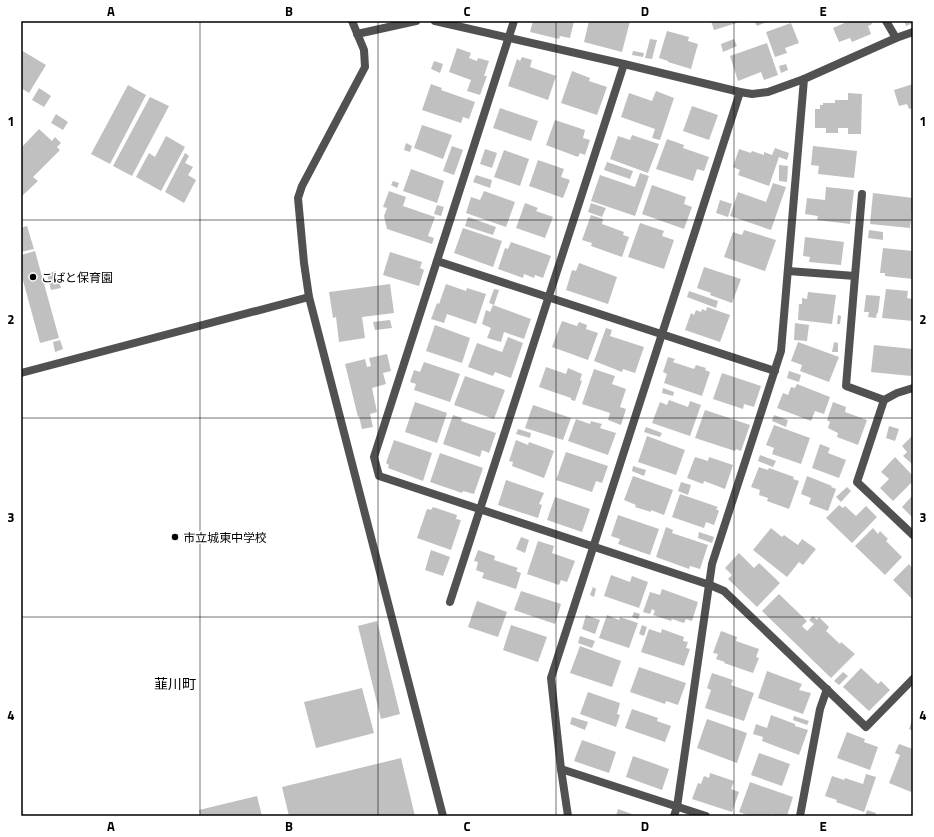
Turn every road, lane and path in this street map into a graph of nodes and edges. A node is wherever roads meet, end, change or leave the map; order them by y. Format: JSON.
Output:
{"nodes":[{"id":1,"x":352,"y":21,"type":"edge"},
{"id":2,"x":416,"y":21,"type":"edge"},
{"id":3,"x":435,"y":21,"type":"edge"},
{"id":4,"x":514,"y":21,"type":"edge"},
{"id":5,"x":886,"y":21,"type":"edge"},
{"id":6,"x":913,"y":32,"type":"edge"},
{"id":7,"x":357,"y":34,"type":"junction"},
{"id":8,"x":896,"y":38,"type":"junction"},
{"id":9,"x":509,"y":39,"type":"junction"},
{"id":10,"x":624,"y":64,"type":"junction"},
{"id":11,"x":804,"y":79,"type":"junction"},
{"id":12,"x":740,"y":92,"type":"junction"},
{"id":13,"x":862,"y":194,"type":"dead end"},
{"id":14,"x":437,"y":261,"type":"junction"},
{"id":15,"x":788,"y":271,"type":"junction"},
{"id":16,"x":855,"y":276,"type":"junction"},
{"id":17,"x":309,"y":297,"type":"junction"},
{"id":18,"x":549,"y":298,"type":"junction"},
{"id":19,"x":663,"y":334,"type":"junction"},
{"id":20,"x":775,"y":371,"type":"junction"},
{"id":21,"x":21,"y":373,"type":"edge"},
{"id":22,"x":913,"y":388,"type":"edge"},
{"id":23,"x":884,"y":400,"type":"junction"},
{"id":24,"x":480,"y":509,"type":"junction"},
{"id":25,"x":913,"y":535,"type":"edge"},
{"id":26,"x":594,"y":547,"type":"junction"},
{"id":27,"x":710,"y":585,"type":"junction"},
{"id":28,"x":450,"y":602,"type":"dead end"},
{"id":29,"x":913,"y":679,"type":"edge"},
{"id":30,"x":826,"y":689,"type":"junction"},
{"id":31,"x":561,"y":769,"type":"junction"},
{"id":32,"x":676,"y":807,"type":"junction"},
{"id":33,"x":443,"y":816,"type":"edge"},
{"id":34,"x":568,"y":816,"type":"edge"},
{"id":35,"x":674,"y":816,"type":"edge"},
{"id":36,"x":706,"y":816,"type":"edge"},
{"id":37,"x":800,"y":816,"type":"edge"}],
"edges":[{"from":1,"to":7,"type":"street"},
{"from":2,"to":7,"type":"street"},
{"from":3,"to":9,"type":"street"},
{"from":4,"to":9,"type":"street"},
{"from":5,"to":8,"type":"street"},
{"from":6,"to":8,"type":"street"},
{"from":7,"to":17,"type":"street"},
{"from":8,"to":11,"type":"street"},
{"from":9,"to":10,"type":"street"},
{"from":9,"to":14,"type":"street"},
{"from":10,"to":12,"type":"street"},
{"from":10,"to":18,"type":"street"},
{"from":11,"to":12,"type":"street"},
{"from":11,"to":15,"type":"street"},
{"from":12,"to":19,"type":"street"},
{"from":13,"to":16,"type":"street"},
{"from":14,"to":18,"type":"street"},
{"from":14,"to":24,"type":"street"},
{"from":15,"to":16,"type":"street"},
{"from":15,"to":20,"type":"street"},
{"from":16,"to":23,"type":"street"},
{"from":17,"to":21,"type":"street"},
{"from":17,"to":33,"type":"street"},
{"from":18,"to":19,"type":"street"},
{"from":18,"to":24,"type":"street"},
{"from":19,"to":20,"type":"street"},
{"from":19,"to":26,"type":"street"},
{"from":20,"to":27,"type":"street"},
{"from":22,"to":23,"type":"street"},
{"from":23,"to":25,"type":"street"},
{"from":24,"to":26,"type":"street"},
{"from":24,"to":28,"type":"street"},
{"from":26,"to":27,"type":"street"},
{"from":26,"to":31,"type":"street"},
{"from":27,"to":30,"type":"street"},
{"from":27,"to":32,"type":"street"},
{"from":29,"to":30,"type":"street"},
{"from":30,"to":37,"type":"street"},
{"from":31,"to":32,"type":"street"},
{"from":31,"to":34,"type":"street"},
{"from":32,"to":35,"type":"street"},
{"from":32,"to":36,"type":"street"}]}
